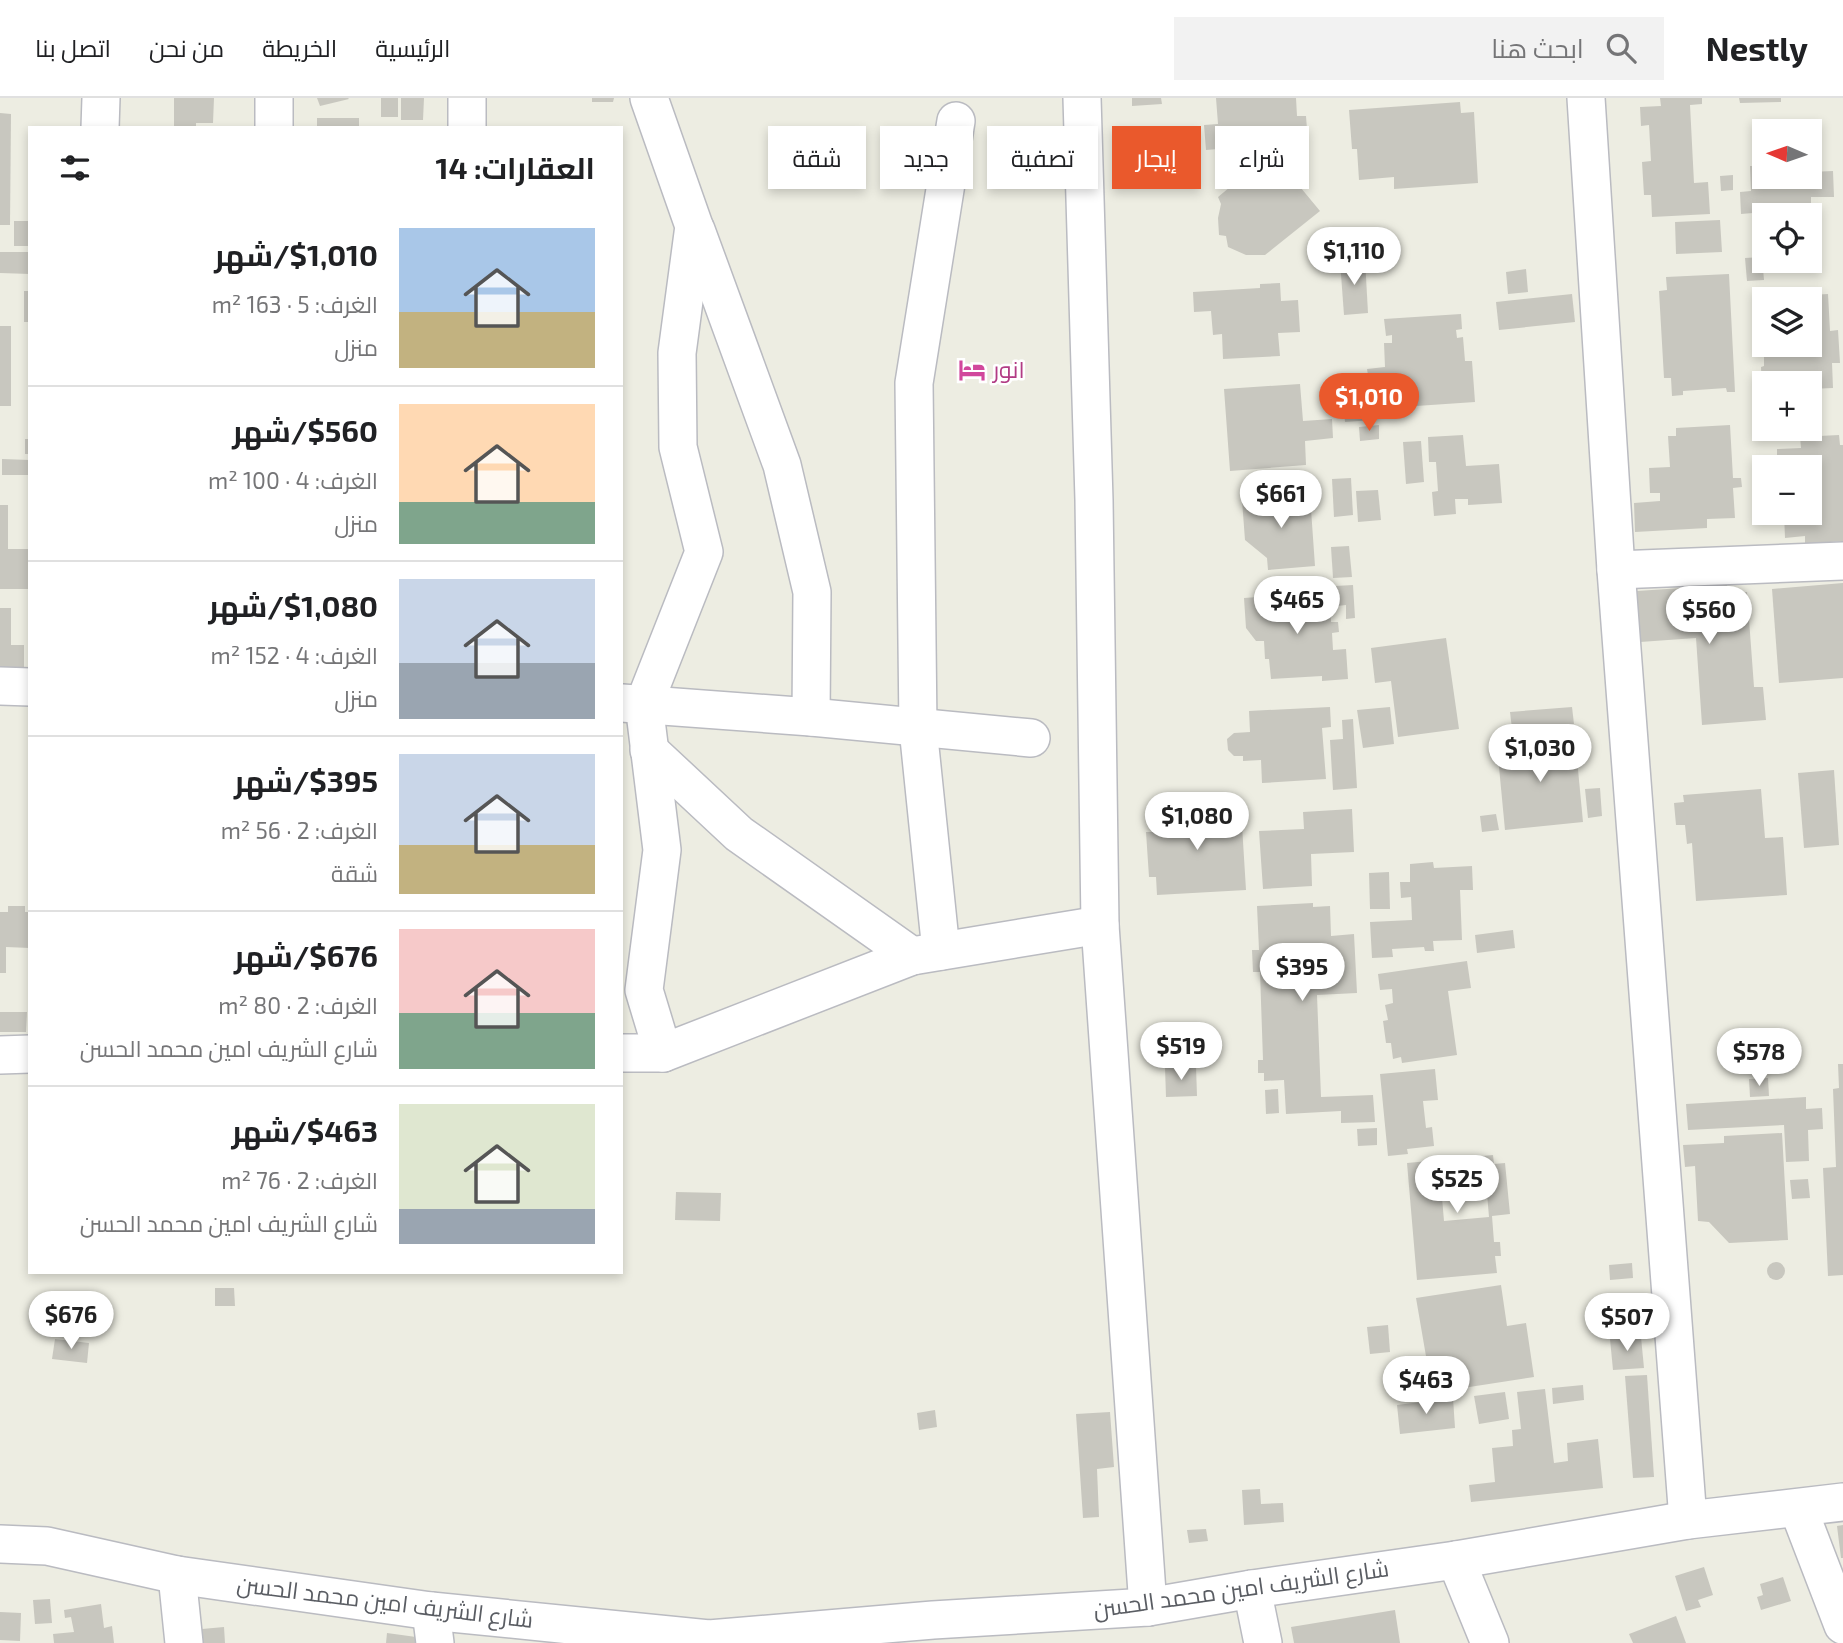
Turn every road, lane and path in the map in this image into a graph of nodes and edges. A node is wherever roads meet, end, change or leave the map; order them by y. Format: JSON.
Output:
{"nodes":[{"id":1,"x":100,"y":98,"type":"edge"},
{"id":2,"x":274,"y":98,"type":"edge"},
{"id":3,"x":467,"y":98,"type":"edge"},
{"id":4,"x":649,"y":98,"type":"edge"},
{"id":5,"x":1082,"y":98,"type":"edge"},
{"id":6,"x":1586,"y":98,"type":"edge"},
{"id":7,"x":956,"y":121,"type":"dead end"},
{"id":8,"x":100,"y":126,"type":"edge"},
{"id":9,"x":274,"y":126,"type":"edge"},
{"id":10,"x":467,"y":126,"type":"edge"},
{"id":11,"x":694,"y":226,"type":"junction"},
{"id":12,"x":1843,"y":561,"type":"edge"},
{"id":13,"x":1616,"y":569,"type":"junction"},
{"id":14,"x":0,"y":686,"type":"edge"},
{"id":15,"x":28,"y":687,"type":"edge"},
{"id":16,"x":633,"y":704,"type":"edge"},
{"id":17,"x":811,"y":717,"type":"junction"},
{"id":18,"x":918,"y":727,"type":"junction"},
{"id":19,"x":1031,"y":738,"type":"dead end"},
{"id":20,"x":649,"y":750,"type":"junction"},
{"id":21,"x":1100,"y":925,"type":"junction"},
{"id":22,"x":927,"y":954,"type":"junction"},
{"id":23,"x":663,"y":1053,"type":"junction"},
{"id":24,"x":28,"y":1054,"type":"edge"},
{"id":25,"x":623,"y":1054,"type":"edge"},
{"id":26,"x":0,"y":1055,"type":"edge"},
{"id":27,"x":1843,"y":1502,"type":"edge"},
{"id":28,"x":1798,"y":1508,"type":"junction"},
{"id":29,"x":1688,"y":1520,"type":"junction"},
{"id":30,"x":0,"y":1544,"type":"edge"},
{"id":31,"x":1457,"y":1560,"type":"junction"},
{"id":32,"x":177,"y":1575,"type":"junction"},
{"id":33,"x":1252,"y":1589,"type":"junction"},
{"id":34,"x":1148,"y":1607,"type":"junction"},
{"id":35,"x":1843,"y":1625,"type":"edge"},
{"id":36,"x":433,"y":1627,"type":"edge"},
{"id":37,"x":934,"y":1632,"type":"edge"},
{"id":38,"x":709,"y":1641,"type":"edge"},
{"id":39,"x":184,"y":1643,"type":"edge"},
{"id":40,"x":1263,"y":1643,"type":"edge"},
{"id":41,"x":1490,"y":1643,"type":"edge"}],
"edges":[{"from":1,"to":8,"type":"street"},
{"from":2,"to":9,"type":"street"},
{"from":3,"to":10,"type":"street"},
{"from":4,"to":11,"type":"street"},
{"from":5,"to":21,"type":"street"},
{"from":6,"to":13,"type":"street"},
{"from":7,"to":18,"type":"street"},
{"from":11,"to":16,"type":"street"},
{"from":11,"to":17,"type":"street"},
{"from":12,"to":13,"type":"street"},
{"from":13,"to":29,"type":"street"},
{"from":14,"to":15,"type":"street"},
{"from":16,"to":17,"type":"street"},
{"from":16,"to":20,"type":"street"},
{"from":17,"to":18,"type":"street"},
{"from":18,"to":19,"type":"street"},
{"from":18,"to":22,"type":"street"},
{"from":20,"to":22,"type":"street"},
{"from":20,"to":23,"type":"street"},
{"from":21,"to":22,"type":"street"},
{"from":21,"to":34,"type":"street"},
{"from":22,"to":23,"type":"street"},
{"from":23,"to":25,"type":"street"},
{"from":24,"to":26,"type":"street"},
{"from":27,"to":28,"type":"street","name":"شارع الشريف امين محمد الحسن"},
{"from":28,"to":29,"type":"street","name":"شارع الشريف امين محمد الحسن"},
{"from":28,"to":35,"type":"street"},
{"from":29,"to":31,"type":"street","name":"شارع الشريف امين محمد الحسن"},
{"from":30,"to":32,"type":"street","name":"شارع الشريف امين محمد الحسن"},
{"from":31,"to":33,"type":"street","name":"شارع الشريف امين محمد الحسن"},
{"from":31,"to":41,"type":"street"},
{"from":32,"to":36,"type":"street","name":"شارع الشريف امين محمد الحسن"},
{"from":32,"to":39,"type":"street"},
{"from":33,"to":34,"type":"street","name":"شارع الشريف امين محمد الحسن"},
{"from":33,"to":40,"type":"street"},
{"from":34,"to":37,"type":"street","name":"شارع الشريف امين محمد الحسن"},
{"from":36,"to":38,"type":"street","name":"شارع الشريف امين محمد الحسن"},
{"from":37,"to":38,"type":"street","name":"شارع الشريف امين محمد الحسن"}]}
